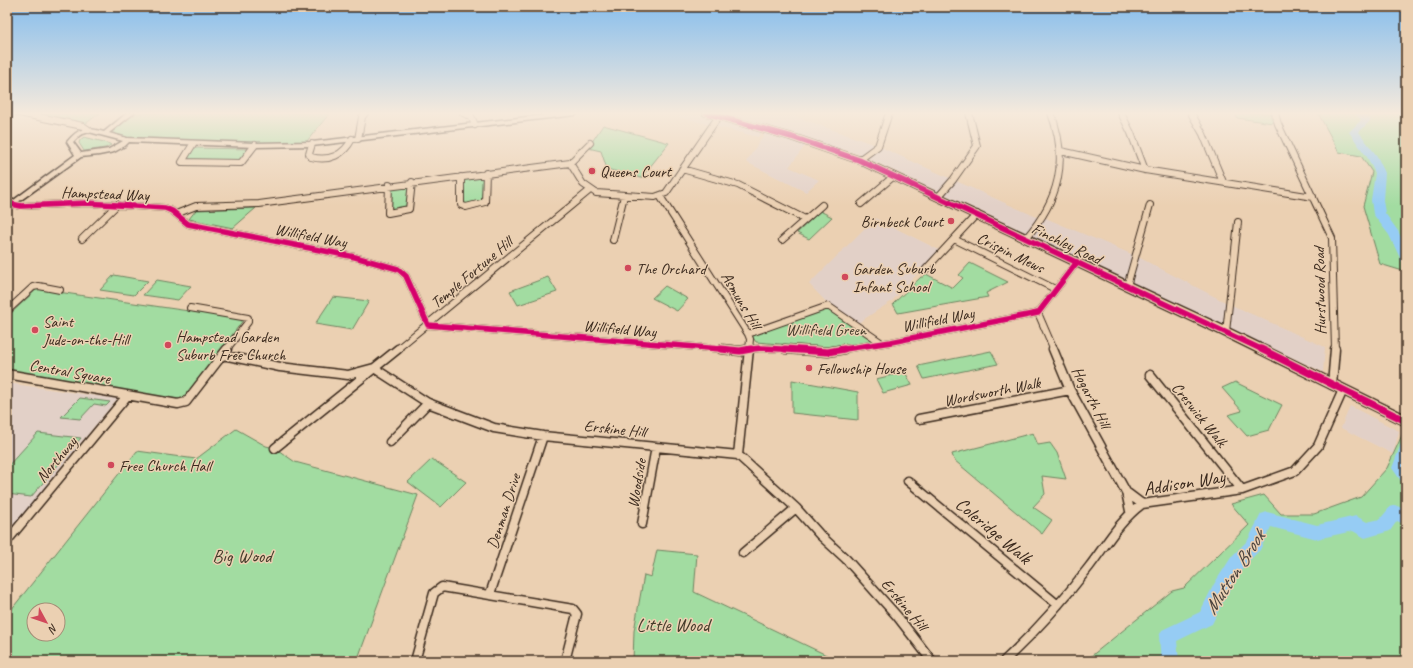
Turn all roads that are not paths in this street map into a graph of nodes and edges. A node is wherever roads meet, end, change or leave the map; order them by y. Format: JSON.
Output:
{"nodes":[{"id":1,"x":72,"y":144,"type":"edge"},
{"id":2,"x":124,"y":144,"type":"edge"},
{"id":3,"x":193,"y":144,"type":"edge"},
{"id":4,"x":204,"y":144,"type":"edge"},
{"id":5,"x":302,"y":144,"type":"edge"},
{"id":6,"x":312,"y":144,"type":"edge"},
{"id":7,"x":351,"y":144,"type":"edge"},
{"id":8,"x":589,"y":144,"type":"edge"},
{"id":9,"x":699,"y":144,"type":"edge"},
{"id":10,"x":813,"y":144,"type":"edge"},
{"id":11,"x":879,"y":144,"type":"edge"},
{"id":12,"x":977,"y":144,"type":"edge"},
{"id":13,"x":1060,"y":144,"type":"edge"},
{"id":14,"x":1135,"y":144,"type":"edge"},
{"id":15,"x":1207,"y":144,"type":"edge"},
{"id":16,"x":1288,"y":144,"type":"edge"},
{"id":17,"x":255,"y":145,"type":"junction"},
{"id":18,"x":1061,"y":151,"type":"junction"},
{"id":19,"x":79,"y":155,"type":"junction"},
{"id":20,"x":859,"y":160,"type":"junction"},
{"id":21,"x":570,"y":163,"type":"junction"},
{"id":22,"x":682,"y":169,"type":"junction"},
{"id":23,"x":1145,"y":170,"type":"junction"},
{"id":24,"x":486,"y":173,"type":"junction"},
{"id":25,"x":894,"y":176,"type":"junction"},
{"id":26,"x":461,"y":177,"type":"junction"},
{"id":27,"x":412,"y":182,"type":"junction"},
{"id":28,"x":1222,"y":182,"type":"junction"},
{"id":29,"x":390,"y":185,"type":"junction"},
{"id":30,"x":589,"y":191,"type":"junction"},
{"id":31,"x":624,"y":196,"type":"junction"},
{"id":32,"x":660,"y":196,"type":"junction"},
{"id":33,"x":939,"y":196,"type":"junction"},
{"id":34,"x":1313,"y":197,"type":"junction"},
{"id":35,"x":118,"y":204,"type":"junction"},
{"id":36,"x":861,"y":204,"type":"dead end"},
{"id":37,"x":8,"y":205,"type":"edge"},
{"id":38,"x":822,"y":205,"type":"dead end"},
{"id":39,"x":1150,"y":205,"type":"dead end"},
{"id":40,"x":176,"y":214,"type":"junction"},
{"id":41,"x":977,"y":214,"type":"junction"},
{"id":42,"x":805,"y":219,"type":"junction"},
{"id":43,"x":1238,"y":222,"type":"dead end"},
{"id":44,"x":1026,"y":238,"type":"junction"},
{"id":45,"x":82,"y":239,"type":"dead end"},
{"id":46,"x":613,"y":240,"type":"dead end"},
{"id":47,"x":782,"y":240,"type":"dead end"},
{"id":48,"x":954,"y":240,"type":"junction"},
{"id":49,"x":1077,"y":262,"type":"junction"},
{"id":50,"x":926,"y":269,"type":"dead end"},
{"id":51,"x":1127,"y":286,"type":"junction"},
{"id":52,"x":1055,"y":289,"type":"junction"},
{"id":53,"x":60,"y":290,"type":"dead end"},
{"id":54,"x":190,"y":308,"type":"dead end"},
{"id":55,"x":7,"y":311,"type":"edge"},
{"id":56,"x":1038,"y":313,"type":"junction"},
{"id":57,"x":428,"y":325,"type":"junction"},
{"id":58,"x":1226,"y":332,"type":"junction"},
{"id":59,"x":748,"y":334,"type":"junction"},
{"id":60,"x":882,"y":343,"type":"junction"},
{"id":61,"x":749,"y":350,"type":"junction"},
{"id":62,"x":223,"y":355,"type":"junction"},
{"id":63,"x":374,"y":368,"type":"junction"},
{"id":64,"x":7,"y":374,"type":"edge"},
{"id":65,"x":1150,"y":375,"type":"dead end"},
{"id":66,"x":1332,"y":385,"type":"junction"},
{"id":67,"x":1070,"y":390,"type":"junction"},
{"id":68,"x":1343,"y":390,"type":"junction"},
{"id":69,"x":127,"y":396,"type":"junction"},
{"id":70,"x":428,"y":402,"type":"junction"},
{"id":71,"x":919,"y":419,"type":"dead end"},
{"id":72,"x":1406,"y":421,"type":"edge"},
{"id":73,"x":543,"y":436,"type":"junction"},
{"id":74,"x":390,"y":442,"type":"dead end"},
{"id":75,"x":275,"y":448,"type":"dead end"},
{"id":76,"x":656,"y":448,"type":"junction"},
{"id":77,"x":738,"y":455,"type":"junction"},
{"id":78,"x":908,"y":481,"type":"dead end"},
{"id":79,"x":1242,"y":490,"type":"junction"},
{"id":80,"x":1126,"y":492,"type":"junction"},
{"id":81,"x":1142,"y":504,"type":"junction"},
{"id":82,"x":796,"y":508,"type":"junction"},
{"id":83,"x":1130,"y":511,"type":"junction"},
{"id":84,"x":642,"y":524,"type":"dead end"},
{"id":85,"x":7,"y":541,"type":"edge"},
{"id":86,"x":743,"y":553,"type":"dead end"},
{"id":87,"x":490,"y":594,"type":"junction"},
{"id":88,"x":1058,"y":605,"type":"junction"},
{"id":89,"x":415,"y":661,"type":"edge"},
{"id":90,"x":565,"y":661,"type":"edge"},
{"id":91,"x":932,"y":661,"type":"edge"},
{"id":92,"x":1004,"y":661,"type":"edge"}],
"edges":[{"from":1,"to":19,"type":"street"},
{"from":2,"to":19,"type":"street"},
{"from":3,"to":17,"type":"street"},
{"from":4,"to":17,"type":"street"},
{"from":5,"to":17,"type":"street"},
{"from":6,"to":7,"type":"street"},
{"from":8,"to":21,"type":"street"},
{"from":9,"to":22,"type":"street"},
{"from":10,"to":20,"type":"main road","name":"Finchley Road"},
{"from":11,"to":20,"type":"street"},
{"from":12,"to":33,"type":"street"},
{"from":13,"to":18,"type":"street"},
{"from":14,"to":23,"type":"street"},
{"from":15,"to":28,"type":"street"},
{"from":16,"to":34,"type":"street","name":"Hurstwood Road"},
{"from":18,"to":23,"type":"street"},
{"from":18,"to":44,"type":"street"},
{"from":19,"to":37,"type":"street"},
{"from":20,"to":25,"type":"main road","name":"Finchley Road"},
{"from":21,"to":24,"type":"street"},
{"from":21,"to":30,"type":"street"},
{"from":22,"to":32,"type":"street"},
{"from":22,"to":42,"type":"street"},
{"from":23,"to":28,"type":"street"},
{"from":24,"to":26,"type":"street"},
{"from":24,"to":26,"type":"street"},
{"from":25,"to":33,"type":"main road","name":"Finchley Road"},
{"from":25,"to":36,"type":"street"},
{"from":26,"to":27,"type":"street"},
{"from":27,"to":29,"type":"street"},
{"from":27,"to":29,"type":"street"},
{"from":28,"to":34,"type":"street"},
{"from":29,"to":40,"type":"street"},
{"from":30,"to":31,"type":"street"},
{"from":30,"to":57,"type":"street","name":"Temple Fortune Hill"},
{"from":31,"to":32,"type":"street"},
{"from":31,"to":46,"type":"street"},
{"from":32,"to":59,"type":"street","name":"Asmuns Hill"},
{"from":33,"to":41,"type":"main road","name":"Finchley Road"},
{"from":34,"to":66,"type":"street","name":"Hurstwood Road"},
{"from":35,"to":37,"type":"street","name":"Hampstead Way"},
{"from":35,"to":40,"type":"street","name":"Hampstead Way"},
{"from":35,"to":45,"type":"street"},
{"from":38,"to":42,"type":"street"},
{"from":39,"to":51,"type":"street"},
{"from":40,"to":57,"type":"street","name":"Willifield Way"},
{"from":41,"to":44,"type":"main road","name":"Finchley Road"},
{"from":41,"to":48,"type":"street"},
{"from":42,"to":47,"type":"street"},
{"from":43,"to":58,"type":"street"},
{"from":44,"to":49,"type":"main road","name":"Finchley Road"},
{"from":48,"to":50,"type":"street"},
{"from":48,"to":52,"type":"street","name":"Crispin Mews"},
{"from":49,"to":51,"type":"main road","name":"Finchley Road"},
{"from":49,"to":52,"type":"street"},
{"from":51,"to":58,"type":"main road","name":"Finchley Road"},
{"from":52,"to":56,"type":"street"},
{"from":53,"to":55,"type":"street"},
{"from":54,"to":62,"type":"street"},
{"from":56,"to":60,"type":"street","name":"Willifield Way"},
{"from":56,"to":67,"type":"street","name":"Hogarth Hill"},
{"from":57,"to":61,"type":"street","name":"Willifield Way"},
{"from":57,"to":63,"type":"street","name":"Temple Fortune Hill"},
{"from":58,"to":66,"type":"main road","name":"Finchley Road"},
{"from":59,"to":60,"type":"street","name":"Willifield Way"},
{"from":59,"to":61,"type":"street","name":"Asmuns Hill"},
{"from":60,"to":61,"type":"street","name":"Willifield Way"},
{"from":61,"to":77,"type":"street","name":"Asmuns Hill"},
{"from":62,"to":63,"type":"street"},
{"from":62,"to":69,"type":"street","name":"Central Square"},
{"from":63,"to":70,"type":"street","name":"Erskine Hill"},
{"from":63,"to":75,"type":"street","name":"Temple Fortune Hill"},
{"from":64,"to":69,"type":"street","name":"Central Square"},
{"from":65,"to":79,"type":"street","name":"Creswick Walk"},
{"from":66,"to":68,"type":"main road","name":"Finchley Road"},
{"from":67,"to":71,"type":"street","name":"Wordsworth Walk"},
{"from":67,"to":80,"type":"street","name":"Hogarth Hill"},
{"from":68,"to":72,"type":"main road","name":"Finchley Road"},
{"from":68,"to":79,"type":"street","name":"Addison Way"},
{"from":69,"to":85,"type":"street","name":"Northway"},
{"from":70,"to":73,"type":"street","name":"Erskine Hill"},
{"from":70,"to":74,"type":"street"},
{"from":73,"to":76,"type":"street","name":"Erskine Hill"},
{"from":73,"to":87,"type":"street","name":"Denman Drive"},
{"from":76,"to":77,"type":"street","name":"Erskine Hill"},
{"from":76,"to":84,"type":"street","name":"Woodside"},
{"from":77,"to":82,"type":"street","name":"Erskine Hill"},
{"from":78,"to":88,"type":"street","name":"Coleridge Walk"},
{"from":79,"to":81,"type":"street","name":"Addison Way"},
{"from":80,"to":81,"type":"street","name":"Hogarth Hill"},
{"from":80,"to":83,"type":"street","name":"Hogarth Hill"},
{"from":81,"to":83,"type":"street","name":"Addison Way"},
{"from":82,"to":86,"type":"street"},
{"from":82,"to":91,"type":"street","name":"Erskine Hill"},
{"from":83,"to":88,"type":"street","name":"Addison Way"},
{"from":87,"to":89,"type":"street"},
{"from":87,"to":90,"type":"street"},
{"from":88,"to":92,"type":"street","name":"Addison Way"}]}
